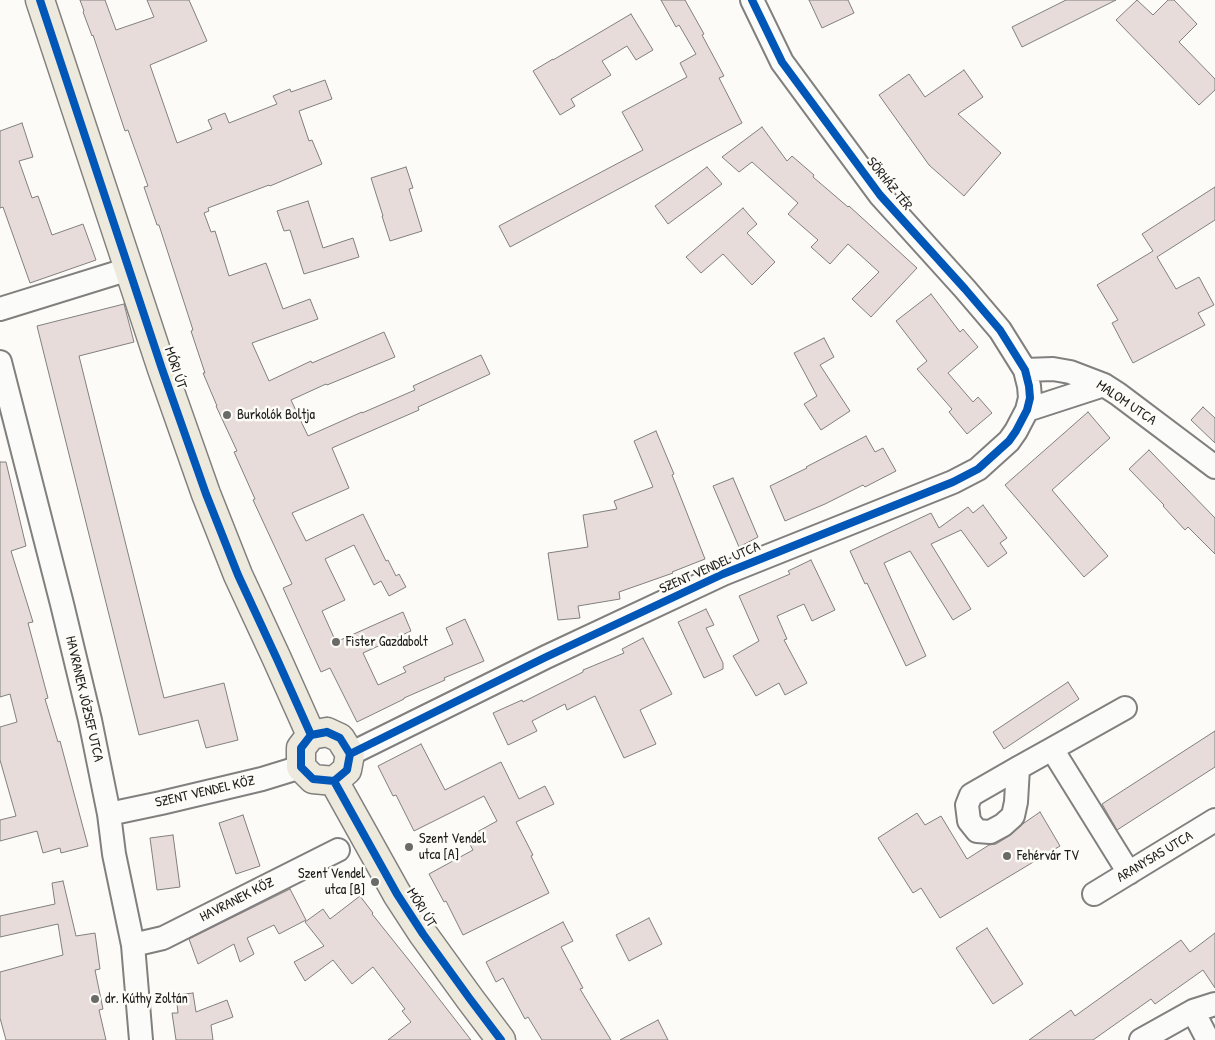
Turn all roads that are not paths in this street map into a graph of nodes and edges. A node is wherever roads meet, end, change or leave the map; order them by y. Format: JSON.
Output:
{"nodes":[{"id":1,"x":40,"y":0,"type":"edge"},
{"id":2,"x":752,"y":0,"type":"edge"},
{"id":3,"x":129,"y":269,"type":"junction"},
{"id":4,"x":0,"y":309,"type":"edge"},
{"id":5,"x":0,"y":362,"type":"edge"},
{"id":6,"x":1025,"y":370,"type":"junction"},
{"id":7,"x":1104,"y":386,"type":"junction"},
{"id":8,"x":1027,"y":410,"type":"junction"},
{"id":9,"x":1215,"y":467,"type":"edge"},
{"id":10,"x":1125,"y":708,"type":"dead end"},
{"id":11,"x":311,"y":735,"type":"junction"},
{"id":12,"x":1052,"y":749,"type":"junction"},
{"id":13,"x":350,"y":754,"type":"junction"},
{"id":14,"x":302,"y":767,"type":"junction"},
{"id":15,"x":1018,"y":768,"type":"dead end"},
{"id":16,"x":334,"y":781,"type":"junction"},
{"id":17,"x":108,"y":814,"type":"junction"},
{"id":18,"x":1215,"y":820,"type":"edge"},
{"id":19,"x":338,"y":850,"type":"dead end"},
{"id":20,"x":1129,"y":873,"type":"junction"},
{"id":21,"x":1094,"y":894,"type":"dead end"},
{"id":22,"x":133,"y":944,"type":"junction"},
{"id":23,"x":1215,"y":1004,"type":"edge"},
{"id":24,"x":1193,"y":1012,"type":"junction"},
{"id":25,"x":140,"y":1040,"type":"edge"},
{"id":26,"x":501,"y":1040,"type":"edge"},
{"id":27,"x":1141,"y":1040,"type":"edge"},
{"id":28,"x":1208,"y":1040,"type":"edge"}],
"edges":[{"from":1,"to":3,"type":"main road","name":"MÓRI ÚT"},
{"from":2,"to":6,"type":"street","name":"SÖRHÁZ TÉR"},
{"from":3,"to":4,"type":"street"},
{"from":3,"to":11,"type":"main road","name":"MÓRI ÚT"},
{"from":5,"to":17,"type":"street","name":"HAVRANEK JÓZSEF UTCA"},
{"from":6,"to":7,"type":"street","name":"MALOM UTCA"},
{"from":6,"to":8,"type":"street","name":"SZENT VENDEL UTCA"},
{"from":7,"to":8,"type":"street"},
{"from":7,"to":9,"type":"street","name":"MALOM UTCA"},
{"from":8,"to":13,"type":"street","name":"SZENT VENDEL UTCA"},
{"from":10,"to":12,"type":"street"},
{"from":11,"to":13,"type":"main road"},
{"from":11,"to":14,"type":"main road"},
{"from":12,"to":15,"type":"street"},
{"from":12,"to":20,"type":"street"},
{"from":13,"to":16,"type":"main road"},
{"from":14,"to":16,"type":"main road"},
{"from":14,"to":17,"type":"street","name":"SZENT VENDEL KÖZ"},
{"from":16,"to":26,"type":"main road","name":"MÓRI ÚT"},
{"from":17,"to":22,"type":"street","name":"HAVRANEK JÓZSEF UTCA"},
{"from":18,"to":20,"type":"street","name":"ARANYSAS UTCA"},
{"from":19,"to":22,"type":"street","name":"HAVRANEK KÖZ"},
{"from":20,"to":21,"type":"street","name":"ARANYSAS UTCA"},
{"from":22,"to":25,"type":"street","name":"HAVRANEK JÓZSEF UTCA"},
{"from":23,"to":24,"type":"street"},
{"from":24,"to":27,"type":"street"},
{"from":24,"to":28,"type":"street"}]}
